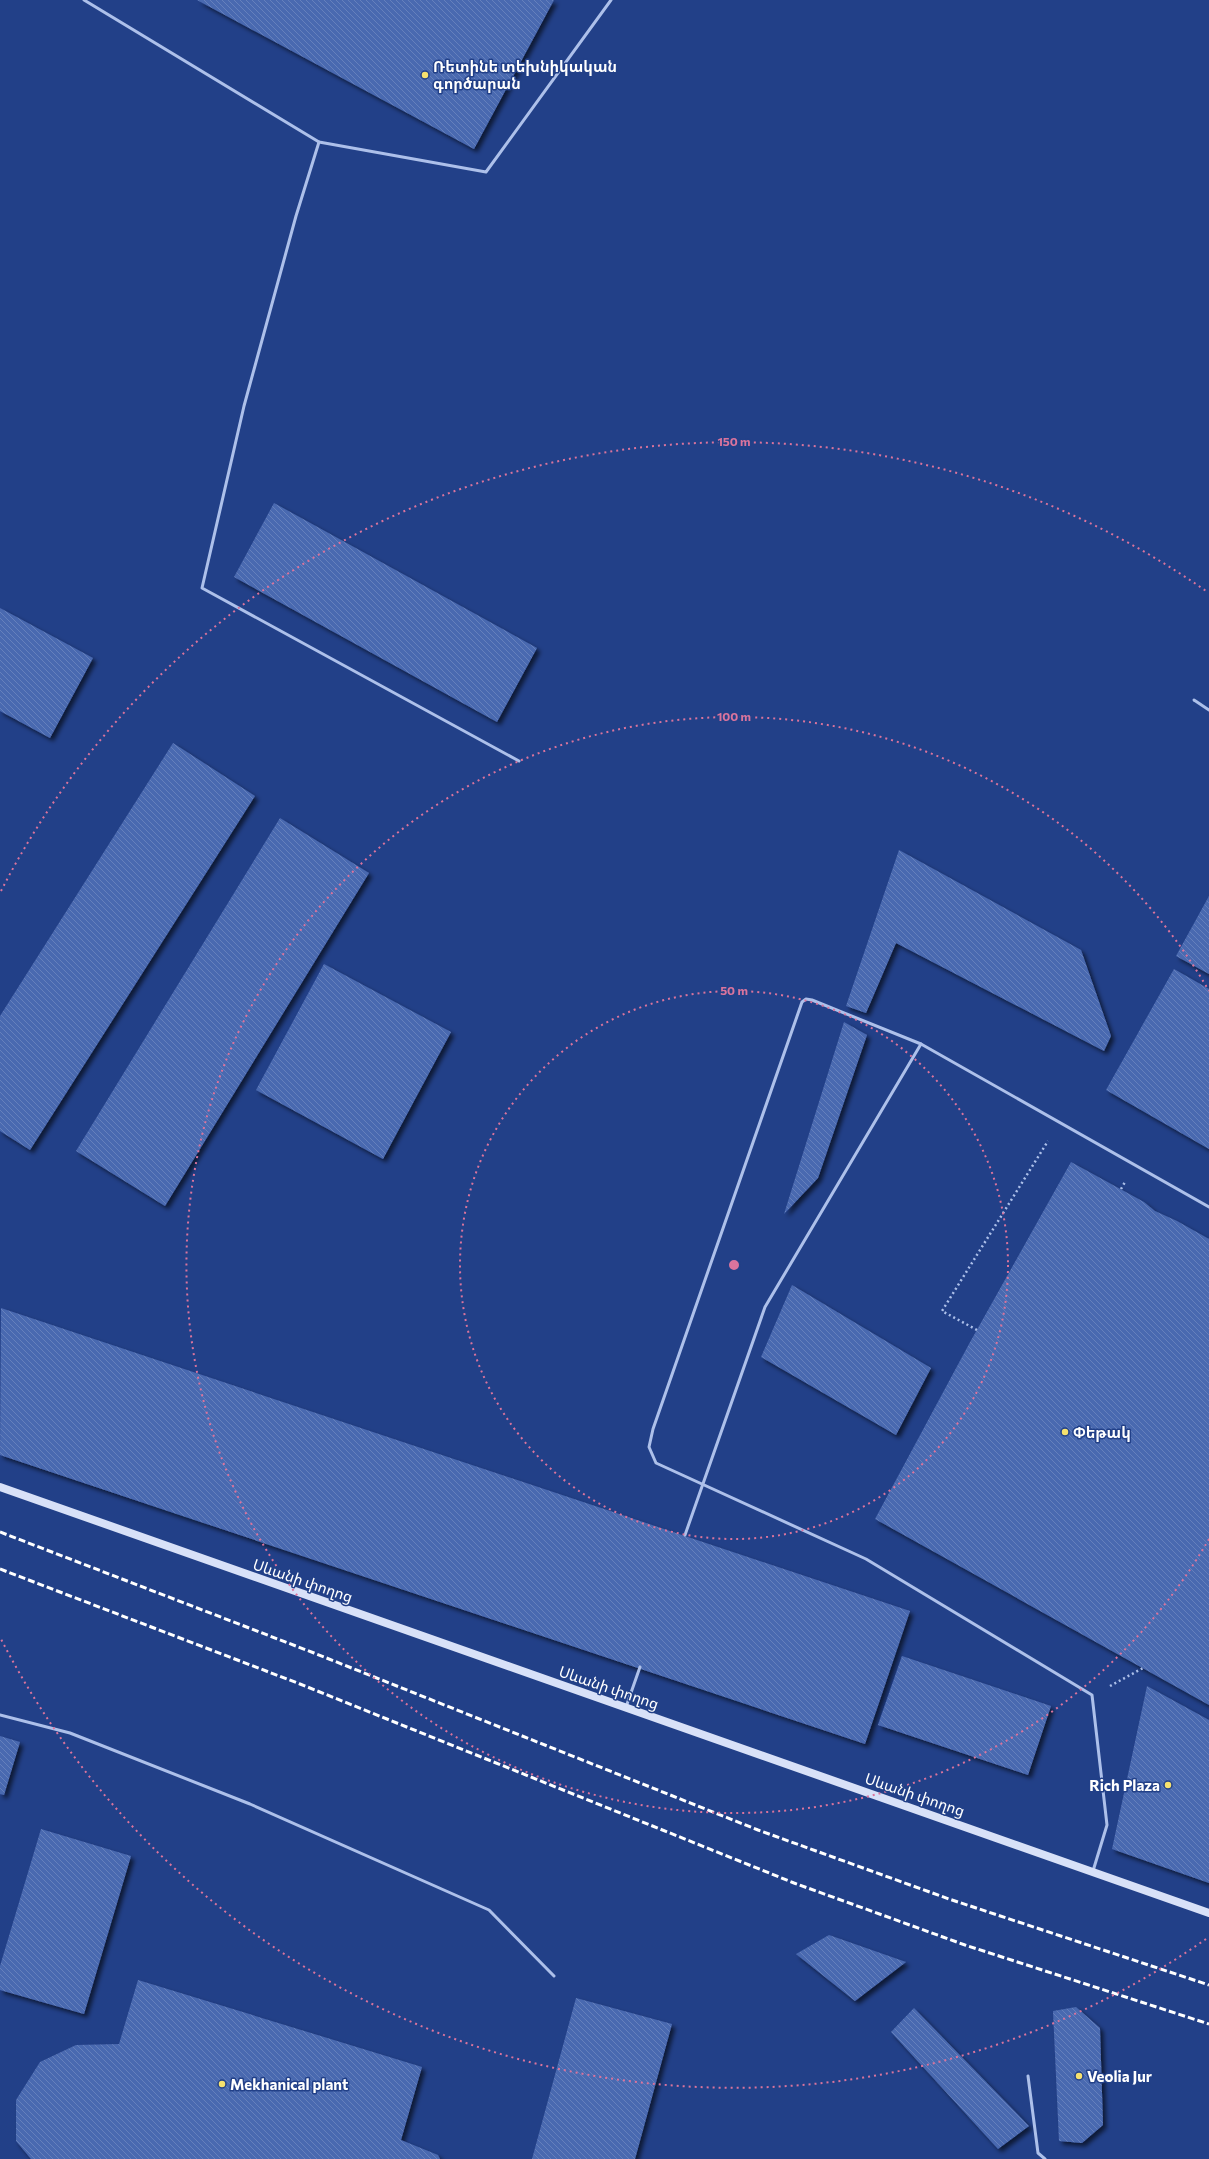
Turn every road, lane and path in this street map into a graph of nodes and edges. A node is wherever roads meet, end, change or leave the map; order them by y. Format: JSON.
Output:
{"nodes":[{"id":1,"x":84,"y":0,"type":"edge"},
{"id":2,"x":611,"y":0,"type":"edge"},
{"id":3,"x":319,"y":142,"type":"junction"},
{"id":4,"x":1194,"y":700,"type":"dead end"},
{"id":5,"x":1209,"y":710,"type":"edge"},
{"id":6,"x":519,"y":761,"type":"dead end"},
{"id":7,"x":921,"y":1044,"type":"junction"},
{"id":8,"x":1059,"y":1123,"type":"junction"},
{"id":9,"x":1209,"y":1207,"type":"edge"},
{"id":10,"x":977,"y":1330,"type":"dead end"},
{"id":11,"x":702,"y":1484,"type":"junction"},
{"id":12,"x":0,"y":1487,"type":"edge"},
{"id":13,"x":685,"y":1535,"type":"dead end"},
{"id":14,"x":640,"y":1667,"type":"dead end"},
{"id":15,"x":1143,"y":1668,"type":"dead end"},
{"id":16,"x":1092,"y":1695,"type":"junction"},
{"id":17,"x":625,"y":1708,"type":"junction"},
{"id":18,"x":0,"y":1714,"type":"edge"},
{"id":19,"x":1093,"y":1871,"type":"junction"},
{"id":20,"x":1209,"y":1913,"type":"edge"},
{"id":21,"x":554,"y":1976,"type":"dead end"},
{"id":22,"x":1028,"y":2076,"type":"dead end"},
{"id":23,"x":1045,"y":2159,"type":"edge"}],
"edges":[{"from":1,"to":3,"type":"lane"},
{"from":2,"to":3,"type":"lane"},
{"from":3,"to":6,"type":"lane"},
{"from":4,"to":5,"type":"lane"},
{"from":7,"to":8,"type":"lane"},
{"from":7,"to":11,"type":"lane"},
{"from":7,"to":11,"type":"lane"},
{"from":8,"to":9,"type":"lane"},
{"from":8,"to":10,"type":"path"},
{"from":11,"to":13,"type":"lane"},
{"from":11,"to":16,"type":"lane"},
{"from":12,"to":17,"type":"street","name":"Սևանի փողոց"},
{"from":14,"to":17,"type":"lane"},
{"from":15,"to":16,"type":"path"},
{"from":16,"to":19,"type":"lane"},
{"from":17,"to":19,"type":"street","name":"Սևանի փողոց"},
{"from":18,"to":21,"type":"lane"},
{"from":19,"to":20,"type":"street","name":"Սևանի փողոց"},
{"from":22,"to":23,"type":"lane"}]}
